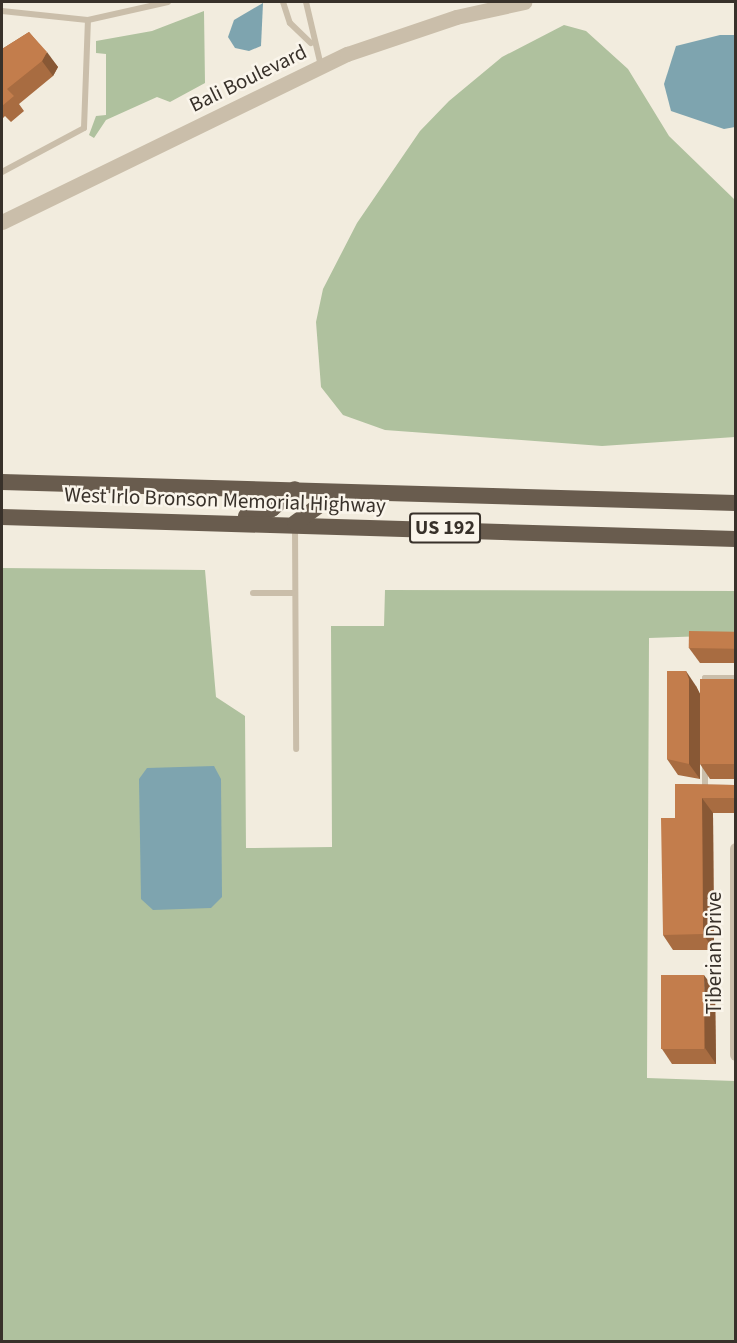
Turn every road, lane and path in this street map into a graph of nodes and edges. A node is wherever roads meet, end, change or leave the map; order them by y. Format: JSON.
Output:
{"nodes":[{"id":1,"x":168,"y":2,"type":"edge"},
{"id":2,"x":283,"y":2,"type":"edge"},
{"id":3,"x":306,"y":2,"type":"edge"},
{"id":4,"x":524,"y":2,"type":"edge"},
{"id":5,"x":2,"y":11,"type":"edge"},
{"id":6,"x":88,"y":20,"type":"junction"},
{"id":7,"x":312,"y":43,"type":"junction"},
{"id":8,"x":321,"y":66,"type":"junction"},
{"id":9,"x":2,"y":172,"type":"edge"},
{"id":10,"x":2,"y":222,"type":"edge"},
{"id":11,"x":2,"y":482,"type":"edge"},
{"id":12,"x":295,"y":489,"type":"junction"},
{"id":13,"x":376,"y":492,"type":"junction"},
{"id":14,"x":735,"y":503,"type":"edge"},
{"id":15,"x":2,"y":517,"type":"edge"},
{"id":16,"x":227,"y":521,"type":"junction"},
{"id":17,"x":295,"y":523,"type":"junction"},
{"id":18,"x":735,"y":539,"type":"edge"},
{"id":19,"x":254,"y":593,"type":"dead end"},
{"id":20,"x":294,"y":593,"type":"junction"},
{"id":21,"x":735,"y":678,"type":"edge"},
{"id":22,"x":705,"y":700,"type":"edge"},
{"id":23,"x":296,"y":749,"type":"dead end"},
{"id":24,"x":705,"y":757,"type":"edge"},
{"id":25,"x":715,"y":791,"type":"edge"},
{"id":26,"x":735,"y":849,"type":"edge"},
{"id":27,"x":735,"y":1055,"type":"edge"}],
"edges":[{"from":1,"to":6,"type":"lane"},
{"from":2,"to":7,"type":"lane"},
{"from":3,"to":7,"type":"lane"},
{"from":4,"to":8,"type":"street","name":"Bali Boulevard"},
{"from":5,"to":6,"type":"lane"},
{"from":6,"to":9,"type":"lane"},
{"from":7,"to":8,"type":"lane"},
{"from":8,"to":10,"type":"street","name":"Bali Boulevard"},
{"from":11,"to":12,"type":"highway","name":"West Irlo Bronson Memorial Highway","number":"US 192"},
{"from":12,"to":13,"type":"highway","name":"West Irlo Bronson Memorial Highway","number":"US 192"},
{"from":12,"to":16,"type":"highway"},
{"from":13,"to":14,"type":"highway","name":"West Irlo Bronson Memorial Highway","number":"US 192"},
{"from":13,"to":17,"type":"highway"},
{"from":15,"to":16,"type":"highway","name":"West Irlo Bronson Memorial Highway","number":"US 192"},
{"from":16,"to":17,"type":"highway","name":"West Irlo Bronson Memorial Highway","number":"US 192"},
{"from":17,"to":18,"type":"highway","name":"West Irlo Bronson Memorial Highway","number":"US 192"},
{"from":17,"to":20,"type":"lane"},
{"from":19,"to":20,"type":"lane"},
{"from":20,"to":23,"type":"lane"},
{"from":21,"to":22,"type":"lane"},
{"from":24,"to":25,"type":"lane"},
{"from":26,"to":27,"type":"street","name":"Tiberian Drive"}]}
